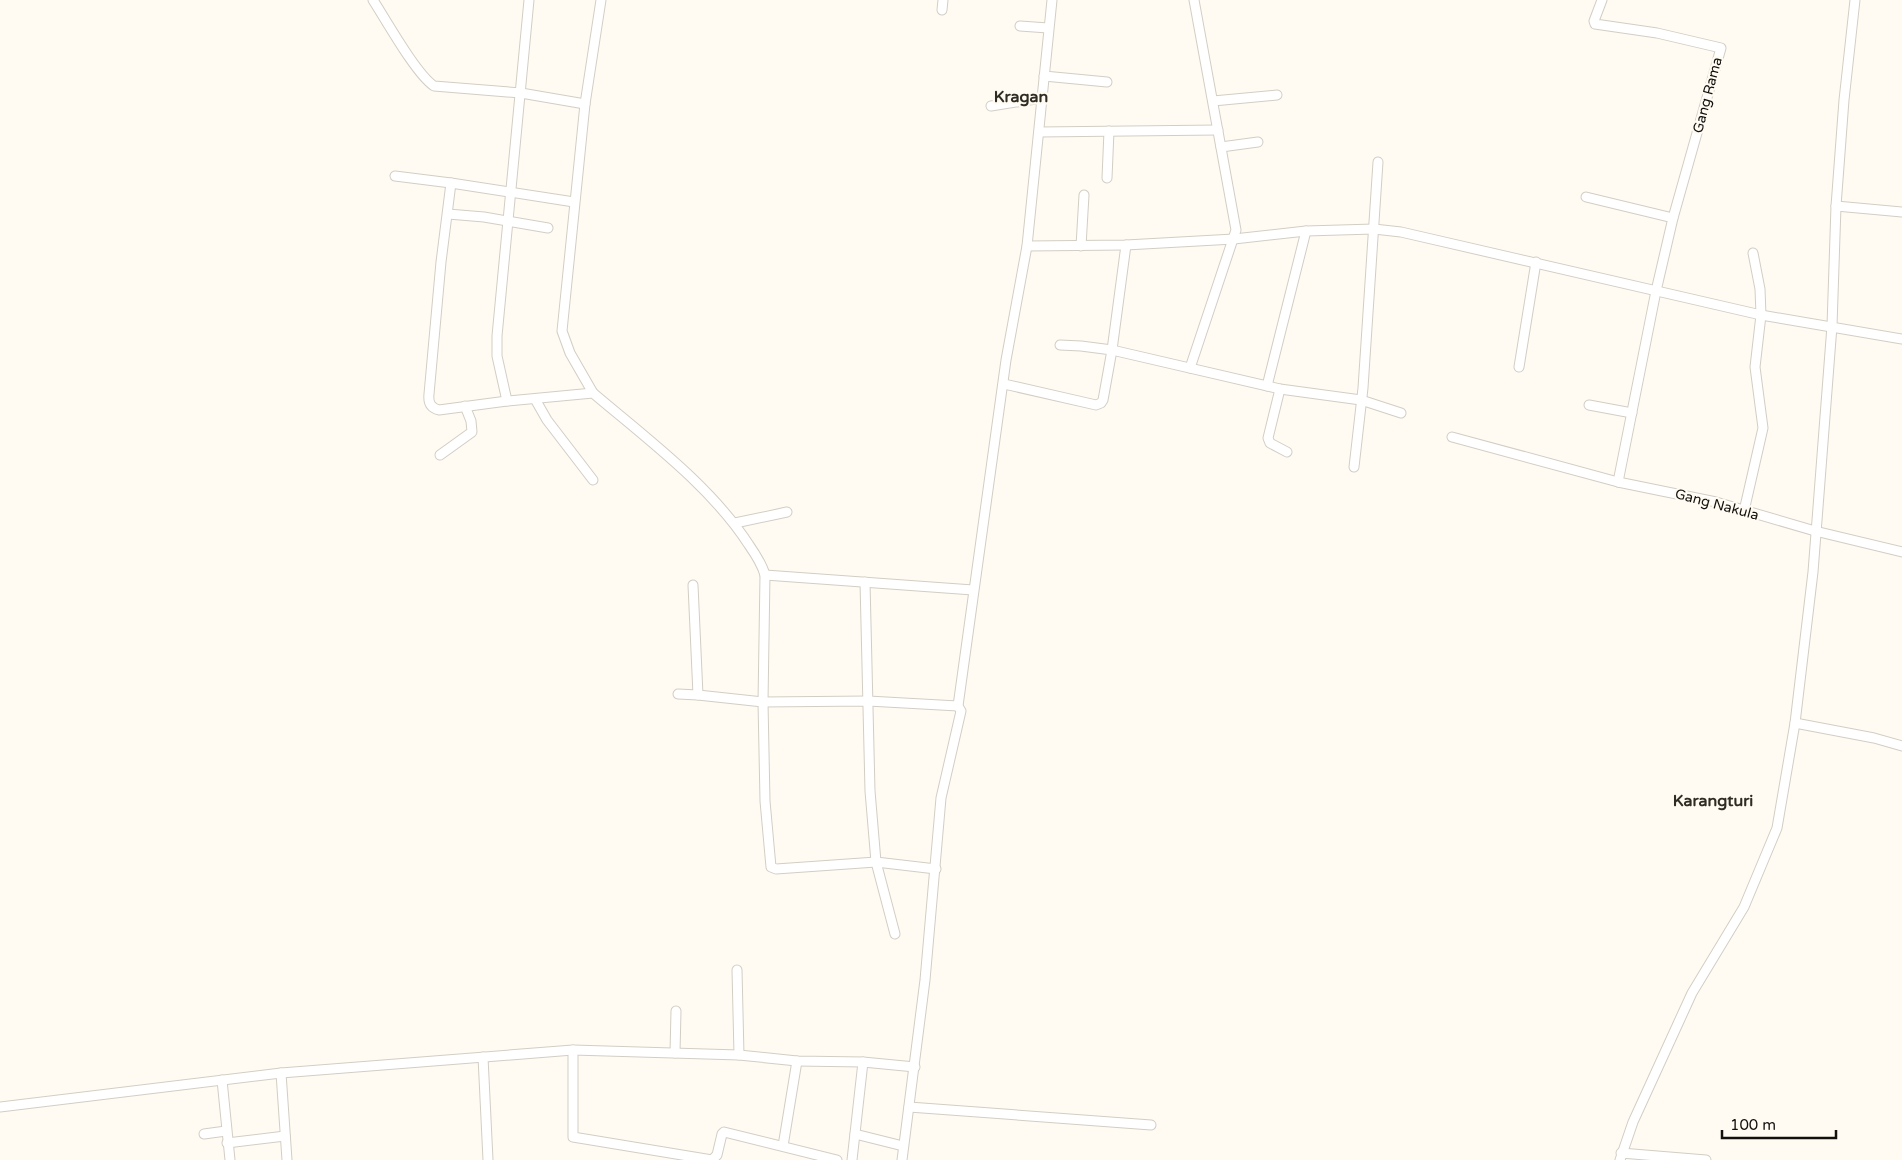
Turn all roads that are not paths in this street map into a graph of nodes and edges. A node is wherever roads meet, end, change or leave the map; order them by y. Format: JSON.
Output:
{"nodes":[{"id":1,"x":373,"y":0,"type":"edge"},
{"id":2,"x":529,"y":0,"type":"edge"},
{"id":3,"x":601,"y":0,"type":"edge"},
{"id":4,"x":943,"y":0,"type":"edge"},
{"id":5,"x":1052,"y":0,"type":"edge"},
{"id":6,"x":1194,"y":0,"type":"edge"},
{"id":7,"x":1602,"y":0,"type":"edge"},
{"id":8,"x":1855,"y":0,"type":"edge"},
{"id":9,"x":942,"y":10,"type":"dead end"},
{"id":10,"x":1020,"y":26,"type":"dead end"},
{"id":11,"x":1048,"y":28,"type":"junction"},
{"id":12,"x":1044,"y":76,"type":"junction"},
{"id":13,"x":1107,"y":82,"type":"dead end"},
{"id":14,"x":521,"y":94,"type":"junction"},
{"id":15,"x":1277,"y":95,"type":"dead end"},
{"id":16,"x":1042,"y":98,"type":"junction"},
{"id":17,"x":1213,"y":101,"type":"junction"},
{"id":18,"x":584,"y":104,"type":"junction"},
{"id":19,"x":991,"y":106,"type":"dead end"},
{"id":20,"x":1218,"y":130,"type":"junction"},
{"id":21,"x":1109,"y":131,"type":"junction"},
{"id":22,"x":1039,"y":132,"type":"junction"},
{"id":23,"x":1258,"y":142,"type":"dead end"},
{"id":24,"x":1221,"y":147,"type":"junction"},
{"id":25,"x":1378,"y":162,"type":"dead end"},
{"id":26,"x":395,"y":176,"type":"dead end"},
{"id":27,"x":1106,"y":178,"type":"dead end"},
{"id":28,"x":451,"y":183,"type":"junction"},
{"id":29,"x":510,"y":193,"type":"junction"},
{"id":30,"x":1084,"y":195,"type":"dead end"},
{"id":31,"x":1586,"y":196,"type":"dead end"},
{"id":32,"x":574,"y":202,"type":"junction"},
{"id":33,"x":1836,"y":206,"type":"junction"},
{"id":34,"x":1902,"y":212,"type":"edge"},
{"id":35,"x":448,"y":214,"type":"junction"},
{"id":36,"x":1673,"y":218,"type":"junction"},
{"id":37,"x":508,"y":220,"type":"junction"},
{"id":38,"x":548,"y":228,"type":"dead end"},
{"id":39,"x":1374,"y":229,"type":"junction"},
{"id":40,"x":1306,"y":231,"type":"junction"},
{"id":41,"x":1234,"y":239,"type":"junction"},
{"id":42,"x":1126,"y":245,"type":"junction"},
{"id":43,"x":1027,"y":246,"type":"junction"},
{"id":44,"x":1081,"y":246,"type":"junction"},
{"id":45,"x":1753,"y":253,"type":"dead end"},
{"id":46,"x":1536,"y":262,"type":"junction"},
{"id":47,"x":1656,"y":291,"type":"junction"},
{"id":48,"x":1761,"y":315,"type":"junction"},
{"id":49,"x":1832,"y":326,"type":"junction"},
{"id":50,"x":1902,"y":339,"type":"edge"},
{"id":51,"x":1060,"y":345,"type":"dead end"},
{"id":52,"x":1112,"y":350,"type":"junction"},
{"id":53,"x":1519,"y":367,"type":"dead end"},
{"id":54,"x":1190,"y":368,"type":"junction"},
{"id":55,"x":1004,"y":384,"type":"junction"},
{"id":56,"x":1267,"y":386,"type":"junction"},
{"id":57,"x":1280,"y":389,"type":"junction"},
{"id":58,"x":592,"y":393,"type":"junction"},
{"id":59,"x":535,"y":399,"type":"junction"},
{"id":60,"x":1361,"y":400,"type":"junction"},
{"id":61,"x":507,"y":401,"type":"junction"},
{"id":62,"x":1589,"y":405,"type":"dead end"},
{"id":63,"x":465,"y":406,"type":"junction"},
{"id":64,"x":1401,"y":413,"type":"dead end"},
{"id":65,"x":1632,"y":413,"type":"junction"},
{"id":66,"x":1452,"y":437,"type":"dead end"},
{"id":67,"x":1287,"y":452,"type":"dead end"},
{"id":68,"x":440,"y":455,"type":"dead end"},
{"id":69,"x":1354,"y":467,"type":"dead end"},
{"id":70,"x":593,"y":480,"type":"dead end"},
{"id":71,"x":1618,"y":482,"type":"junction"},
{"id":72,"x":1744,"y":511,"type":"junction"},
{"id":73,"x":787,"y":512,"type":"dead end"},
{"id":74,"x":735,"y":523,"type":"junction"},
{"id":75,"x":1815,"y":531,"type":"junction"},
{"id":76,"x":1902,"y":552,"type":"edge"},
{"id":77,"x":765,"y":575,"type":"junction"},
{"id":78,"x":866,"y":582,"type":"junction"},
{"id":79,"x":693,"y":585,"type":"dead end"},
{"id":80,"x":973,"y":590,"type":"junction"},
{"id":81,"x":678,"y":694,"type":"dead end"},
{"id":82,"x":698,"y":694,"type":"junction"},
{"id":83,"x":763,"y":702,"type":"junction"},
{"id":84,"x":868,"y":702,"type":"junction"},
{"id":85,"x":958,"y":706,"type":"junction"},
{"id":86,"x":1795,"y":723,"type":"junction"},
{"id":87,"x":1902,"y":746,"type":"edge"},
{"id":88,"x":876,"y":862,"type":"junction"},
{"id":89,"x":936,"y":869,"type":"junction"},
{"id":90,"x":895,"y":934,"type":"dead end"},
{"id":91,"x":737,"y":970,"type":"dead end"},
{"id":92,"x":676,"y":1011,"type":"dead end"},
{"id":93,"x":573,"y":1050,"type":"junction"},
{"id":94,"x":675,"y":1053,"type":"junction"},
{"id":95,"x":739,"y":1055,"type":"junction"},
{"id":96,"x":483,"y":1057,"type":"junction"},
{"id":97,"x":796,"y":1061,"type":"junction"},
{"id":98,"x":864,"y":1062,"type":"junction"},
{"id":99,"x":915,"y":1067,"type":"junction"},
{"id":100,"x":281,"y":1073,"type":"junction"},
{"id":101,"x":222,"y":1080,"type":"junction"},
{"id":102,"x":0,"y":1107,"type":"edge"},
{"id":103,"x":909,"y":1107,"type":"junction"},
{"id":104,"x":1151,"y":1125,"type":"dead end"},
{"id":105,"x":226,"y":1131,"type":"junction"},
{"id":106,"x":204,"y":1134,"type":"dead end"},
{"id":107,"x":855,"y":1134,"type":"junction"},
{"id":108,"x":285,"y":1136,"type":"junction"},
{"id":109,"x":227,"y":1143,"type":"junction"},
{"id":110,"x":783,"y":1146,"type":"junction"},
{"id":111,"x":903,"y":1146,"type":"junction"},
{"id":112,"x":1621,"y":1157,"type":"edge"},
{"id":113,"x":230,"y":1160,"type":"edge"},
{"id":114,"x":287,"y":1160,"type":"edge"},
{"id":115,"x":488,"y":1160,"type":"edge"},
{"id":116,"x":712,"y":1160,"type":"edge"},
{"id":117,"x":837,"y":1160,"type":"edge"},
{"id":118,"x":852,"y":1160,"type":"edge"},
{"id":119,"x":902,"y":1160,"type":"edge"},
{"id":120,"x":1706,"y":1160,"type":"edge"}],
"edges":[{"from":1,"to":14,"type":"street"},
{"from":2,"to":14,"type":"street"},
{"from":3,"to":18,"type":"street"},
{"from":4,"to":9,"type":"street"},
{"from":5,"to":11,"type":"street"},
{"from":6,"to":17,"type":"street"},
{"from":7,"to":36,"type":"street","name":"Gang Rama"},
{"from":8,"to":33,"type":"street"},
{"from":10,"to":11,"type":"street"},
{"from":11,"to":12,"type":"street"},
{"from":12,"to":13,"type":"street"},
{"from":12,"to":16,"type":"street"},
{"from":14,"to":18,"type":"street"},
{"from":14,"to":29,"type":"street"},
{"from":15,"to":17,"type":"street"},
{"from":16,"to":19,"type":"street"},
{"from":16,"to":22,"type":"street"},
{"from":17,"to":20,"type":"street"},
{"from":18,"to":32,"type":"street"},
{"from":20,"to":21,"type":"street"},
{"from":20,"to":24,"type":"street"},
{"from":21,"to":22,"type":"street"},
{"from":21,"to":27,"type":"street"},
{"from":22,"to":43,"type":"street"},
{"from":23,"to":24,"type":"street"},
{"from":24,"to":41,"type":"street"},
{"from":25,"to":39,"type":"street"},
{"from":26,"to":28,"type":"street"},
{"from":28,"to":29,"type":"street"},
{"from":28,"to":35,"type":"street"},
{"from":29,"to":32,"type":"street"},
{"from":29,"to":37,"type":"street"},
{"from":30,"to":44,"type":"street"},
{"from":31,"to":36,"type":"street"},
{"from":32,"to":58,"type":"street"},
{"from":33,"to":34,"type":"street"},
{"from":33,"to":49,"type":"street"},
{"from":35,"to":37,"type":"street"},
{"from":35,"to":63,"type":"street"},
{"from":36,"to":47,"type":"street","name":"Gang Rama"},
{"from":37,"to":38,"type":"street"},
{"from":37,"to":61,"type":"street"},
{"from":39,"to":40,"type":"street"},
{"from":39,"to":46,"type":"street"},
{"from":39,"to":60,"type":"street"},
{"from":40,"to":41,"type":"street"},
{"from":40,"to":56,"type":"street"},
{"from":41,"to":42,"type":"street"},
{"from":41,"to":54,"type":"street"},
{"from":42,"to":44,"type":"street"},
{"from":42,"to":52,"type":"street"},
{"from":43,"to":44,"type":"street"},
{"from":43,"to":55,"type":"street"},
{"from":45,"to":48,"type":"street"},
{"from":46,"to":47,"type":"street"},
{"from":46,"to":53,"type":"street"},
{"from":47,"to":48,"type":"street"},
{"from":47,"to":65,"type":"street","name":"Gang Rama"},
{"from":48,"to":49,"type":"street"},
{"from":48,"to":72,"type":"street"},
{"from":49,"to":50,"type":"street"},
{"from":49,"to":75,"type":"street"},
{"from":51,"to":52,"type":"street"},
{"from":52,"to":54,"type":"street"},
{"from":52,"to":55,"type":"street"},
{"from":54,"to":56,"type":"street"},
{"from":55,"to":80,"type":"street"},
{"from":56,"to":57,"type":"street"},
{"from":57,"to":60,"type":"street"},
{"from":57,"to":67,"type":"street"},
{"from":58,"to":59,"type":"street"},
{"from":58,"to":74,"type":"street"},
{"from":59,"to":61,"type":"street"},
{"from":59,"to":70,"type":"street"},
{"from":60,"to":64,"type":"street"},
{"from":60,"to":69,"type":"street"},
{"from":61,"to":63,"type":"street"},
{"from":62,"to":65,"type":"street"},
{"from":63,"to":68,"type":"street"},
{"from":65,"to":71,"type":"street","name":"Gang Rama"},
{"from":66,"to":71,"type":"street","name":"Gang Nakula"},
{"from":71,"to":72,"type":"street","name":"Gang Nakula"},
{"from":72,"to":75,"type":"street","name":"Gang Nakula"},
{"from":73,"to":74,"type":"street"},
{"from":74,"to":77,"type":"street"},
{"from":75,"to":76,"type":"street","name":"Gang Nakula"},
{"from":75,"to":86,"type":"street"},
{"from":77,"to":78,"type":"street"},
{"from":77,"to":83,"type":"street"},
{"from":78,"to":80,"type":"street"},
{"from":78,"to":84,"type":"street"},
{"from":79,"to":82,"type":"street"},
{"from":80,"to":85,"type":"street"},
{"from":81,"to":82,"type":"street"},
{"from":82,"to":83,"type":"street"},
{"from":83,"to":84,"type":"street"},
{"from":83,"to":88,"type":"street"},
{"from":84,"to":85,"type":"street"},
{"from":84,"to":88,"type":"street"},
{"from":85,"to":89,"type":"street"},
{"from":86,"to":87,"type":"street"},
{"from":86,"to":112,"type":"street"},
{"from":88,"to":89,"type":"street"},
{"from":88,"to":90,"type":"street"},
{"from":89,"to":99,"type":"street"},
{"from":91,"to":95,"type":"street"},
{"from":92,"to":94,"type":"street"},
{"from":93,"to":94,"type":"street"},
{"from":93,"to":96,"type":"street"},
{"from":93,"to":116,"type":"street"},
{"from":94,"to":95,"type":"street"},
{"from":95,"to":97,"type":"street"},
{"from":96,"to":100,"type":"street"},
{"from":96,"to":115,"type":"street"},
{"from":97,"to":98,"type":"street"},
{"from":97,"to":110,"type":"street"},
{"from":98,"to":99,"type":"street"},
{"from":98,"to":107,"type":"street"},
{"from":99,"to":103,"type":"street"},
{"from":100,"to":101,"type":"street"},
{"from":100,"to":108,"type":"street"},
{"from":101,"to":102,"type":"street"},
{"from":101,"to":105,"type":"street"},
{"from":103,"to":104,"type":"street"},
{"from":103,"to":111,"type":"street"},
{"from":105,"to":106,"type":"street"},
{"from":105,"to":109,"type":"street"},
{"from":107,"to":111,"type":"street"},
{"from":107,"to":118,"type":"street"},
{"from":108,"to":109,"type":"street"},
{"from":108,"to":114,"type":"street"},
{"from":109,"to":113,"type":"street"},
{"from":110,"to":116,"type":"street"},
{"from":110,"to":117,"type":"street"},
{"from":111,"to":119,"type":"street"},
{"from":112,"to":120,"type":"street"}]}
